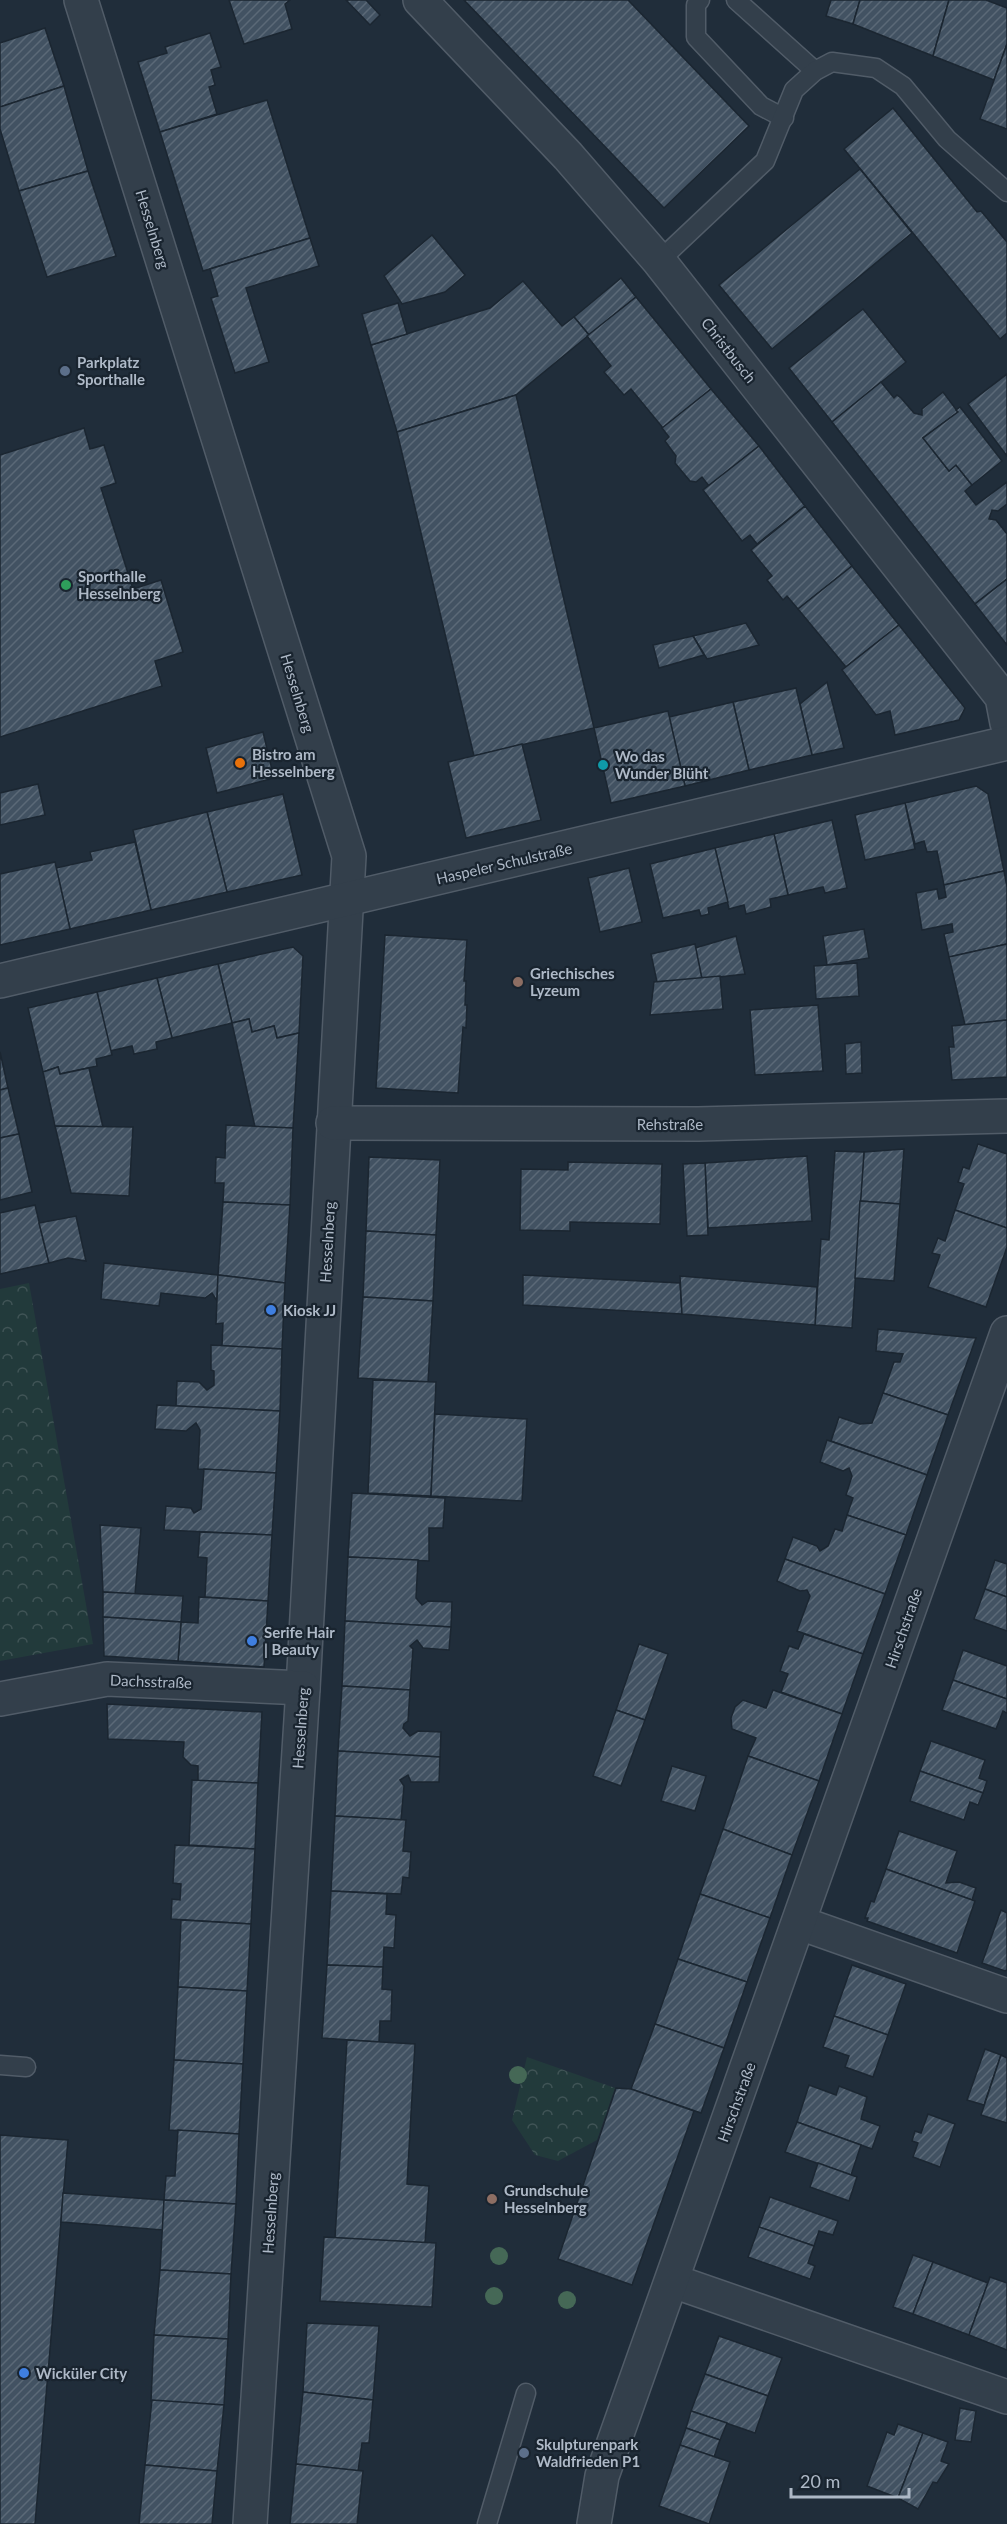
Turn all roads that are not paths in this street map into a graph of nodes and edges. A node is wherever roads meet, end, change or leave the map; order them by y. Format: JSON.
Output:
{"nodes":[{"id":1,"x":81,"y":0,"type":"edge"},
{"id":2,"x":420,"y":0,"type":"edge"},
{"id":3,"x":700,"y":0,"type":"edge"},
{"id":4,"x":736,"y":0,"type":"edge"},
{"id":5,"x":815,"y":71,"type":"junction"},
{"id":6,"x":784,"y":118,"type":"junction"},
{"id":7,"x":1007,"y":192,"type":"edge"},
{"id":8,"x":659,"y":261,"type":"junction"},
{"id":9,"x":1007,"y":723,"type":"edge"},
{"id":10,"x":1007,"y":743,"type":"edge"},
{"id":11,"x":348,"y":899,"type":"junction"},
{"id":12,"x":0,"y":981,"type":"edge"},
{"id":13,"x":1007,"y":1116,"type":"edge"},
{"id":14,"x":333,"y":1123,"type":"junction"},
{"id":15,"x":1007,"y":1333,"type":"edge"},
{"id":16,"x":303,"y":1688,"type":"junction"},
{"id":17,"x":0,"y":1699,"type":"edge"},
{"id":18,"x":800,"y":1923,"type":"junction"},
{"id":19,"x":1007,"y":1996,"type":"edge"},
{"id":20,"x":0,"y":2066,"type":"edge"},
{"id":21,"x":26,"y":2067,"type":"dead end"},
{"id":22,"x":673,"y":2281,"type":"junction"},
{"id":23,"x":526,"y":2393,"type":"dead end"},
{"id":24,"x":1007,"y":2397,"type":"edge"},
{"id":25,"x":250,"y":2524,"type":"edge"},
{"id":26,"x":487,"y":2524,"type":"edge"},
{"id":27,"x":594,"y":2524,"type":"edge"}],
"edges":[{"from":1,"to":11,"type":"street","name":"Hesselnberg"},
{"from":2,"to":8,"type":"street","name":"Christbusch"},
{"from":3,"to":6,"type":"lane"},
{"from":4,"to":5,"type":"lane"},
{"from":5,"to":6,"type":"lane"},
{"from":5,"to":7,"type":"lane"},
{"from":6,"to":8,"type":"lane"},
{"from":8,"to":9,"type":"street","name":"Christbusch"},
{"from":10,"to":11,"type":"street","name":"Haspeler Schulstraße"},
{"from":11,"to":12,"type":"street","name":"Haspeler Schulstraße"},
{"from":11,"to":14,"type":"street","name":"Hesselnberg"},
{"from":13,"to":14,"type":"street","name":"Rehstraße"},
{"from":14,"to":16,"type":"street","name":"Hesselnberg"},
{"from":15,"to":18,"type":"street","name":"Hirschstraße"},
{"from":16,"to":17,"type":"street","name":"Dachsstraße"},
{"from":16,"to":25,"type":"street","name":"Hesselnberg"},
{"from":18,"to":19,"type":"street"},
{"from":18,"to":22,"type":"street","name":"Hirschstraße"},
{"from":20,"to":21,"type":"lane"},
{"from":22,"to":24,"type":"street"},
{"from":22,"to":27,"type":"street","name":"Hirschstraße"},
{"from":23,"to":26,"type":"lane"}]}
